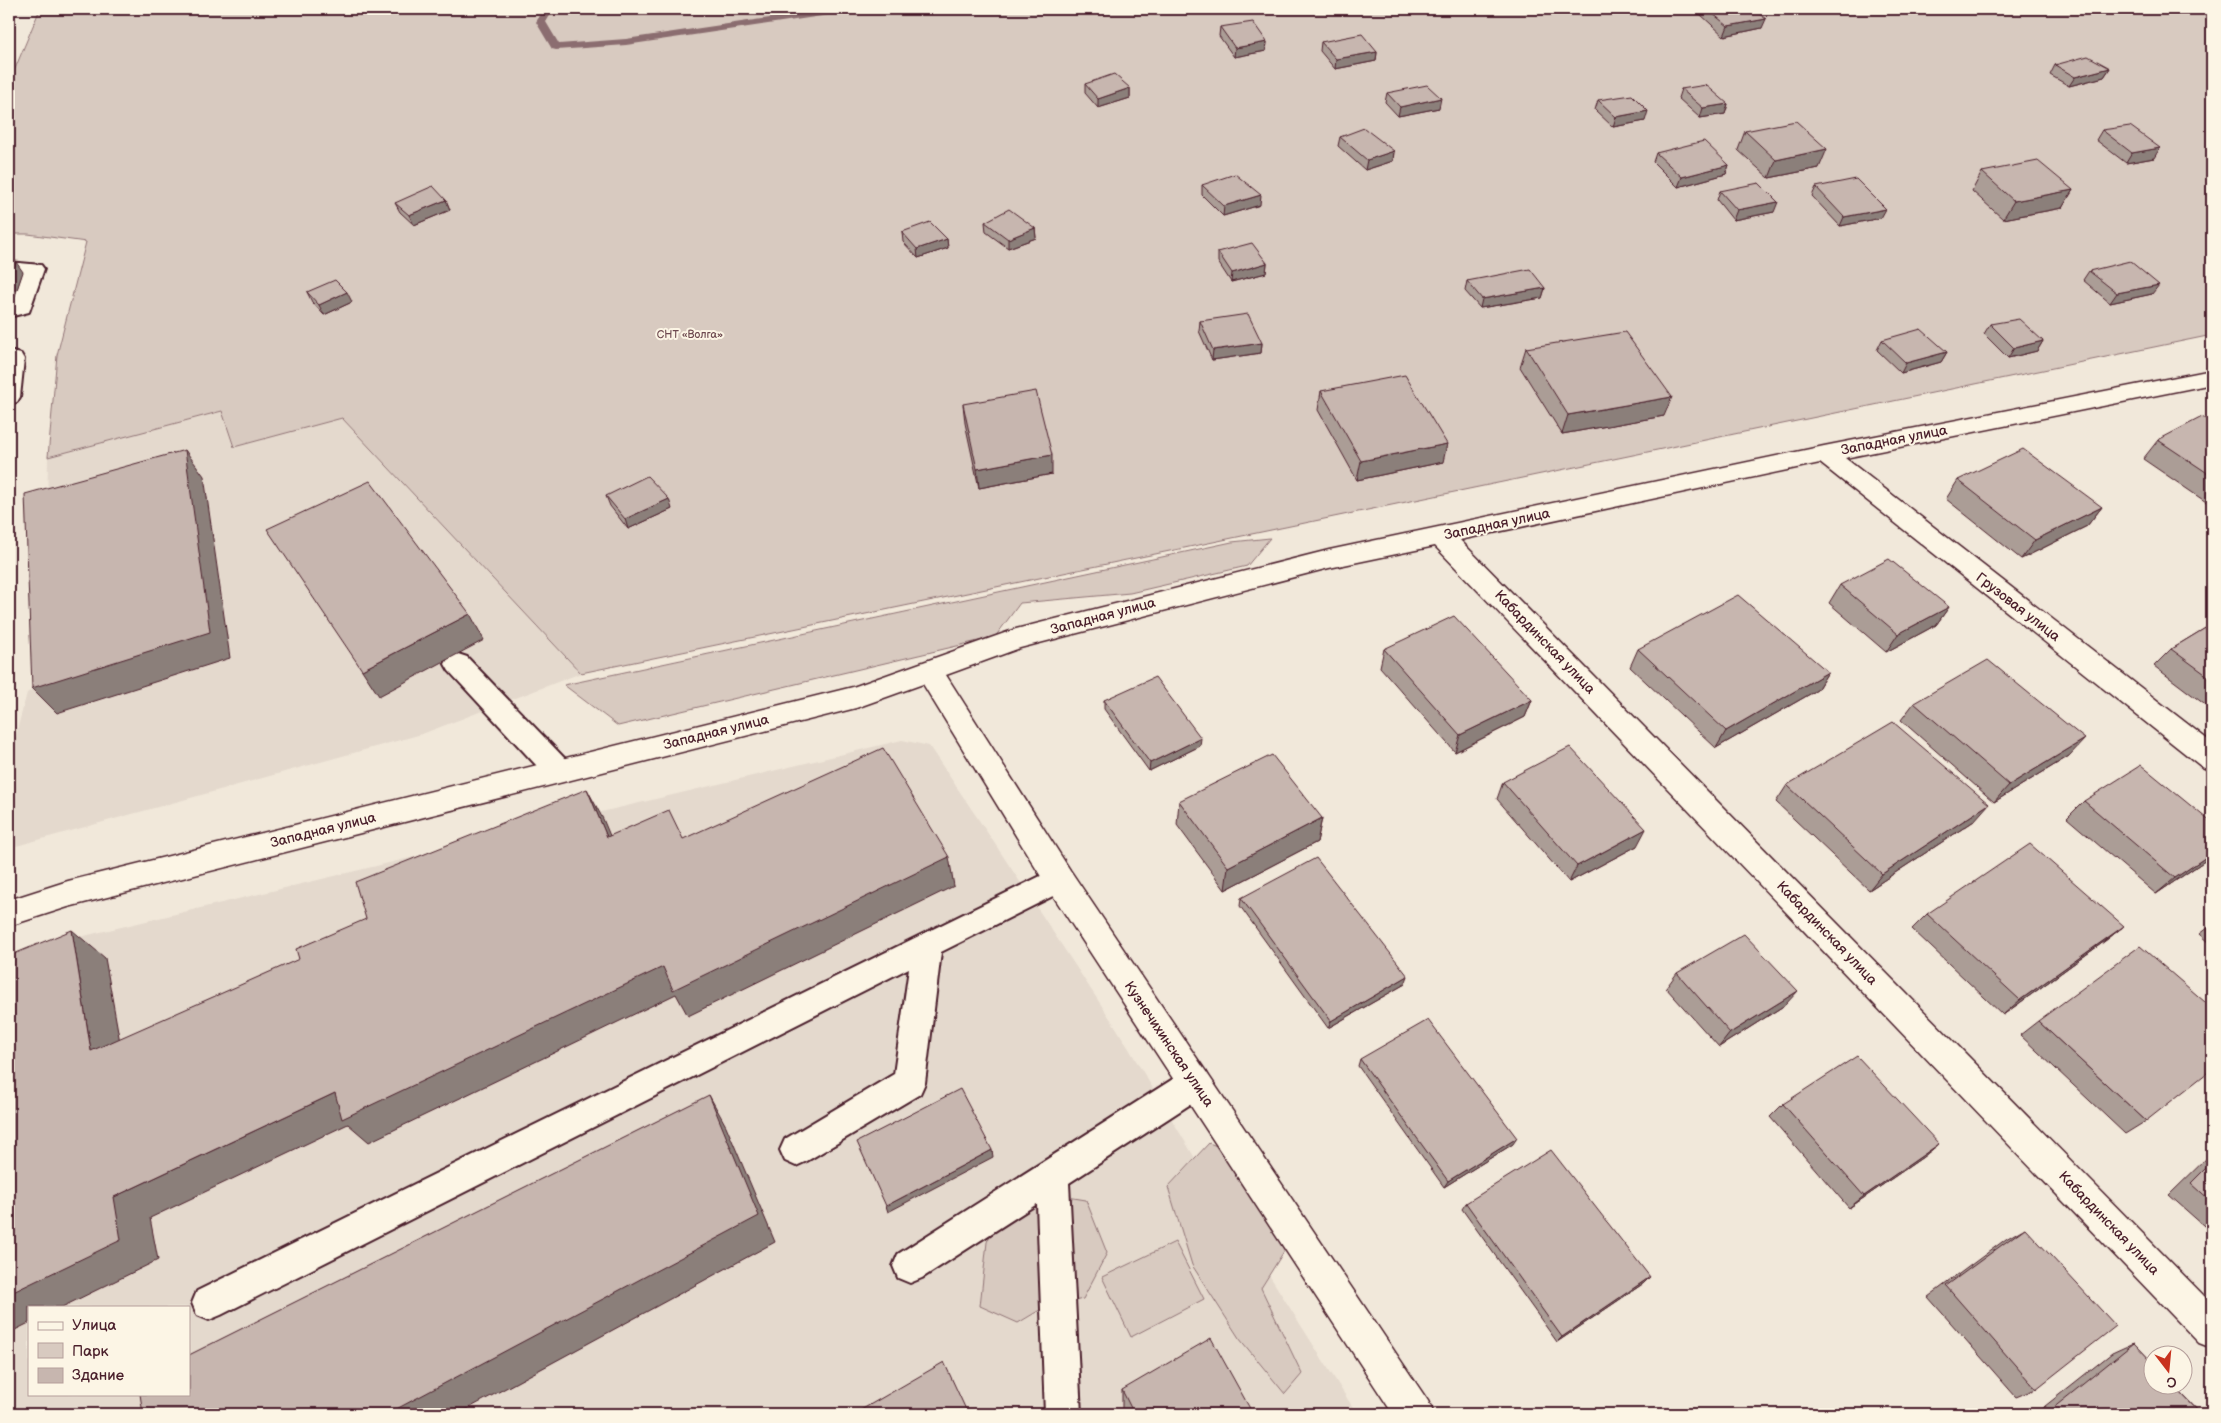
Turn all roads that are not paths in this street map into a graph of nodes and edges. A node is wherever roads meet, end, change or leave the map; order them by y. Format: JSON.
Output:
{"nodes":[{"id":1,"x":9,"y":268,"type":"edge"},
{"id":2,"x":9,"y":311,"type":"edge"},
{"id":3,"x":14,"y":360,"type":"dead end"},
{"id":4,"x":2212,"y":377,"type":"edge"},
{"id":5,"x":9,"y":397,"type":"edge"},
{"id":6,"x":1824,"y":454,"type":"junction"},
{"id":7,"x":1441,"y":536,"type":"junction"},
{"id":8,"x":458,"y":664,"type":"dead end"},
{"id":9,"x":929,"y":671,"type":"junction"},
{"id":10,"x":2212,"y":760,"type":"edge"},
{"id":11,"x":559,"y":771,"type":"junction"},
{"id":12,"x":1060,"y":879,"type":"junction"},
{"id":13,"x":9,"y":914,"type":"edge"},
{"id":14,"x":927,"y":945,"type":"junction"},
{"id":15,"x":1195,"y":1082,"type":"junction"},
{"id":16,"x":796,"y":1150,"type":"dead end"},
{"id":17,"x":1052,"y":1175,"type":"junction"},
{"id":18,"x":910,"y":1266,"type":"dead end"},
{"id":19,"x":209,"y":1304,"type":"dead end"},
{"id":20,"x":2212,"y":1330,"type":"edge"},
{"id":21,"x":1063,"y":1414,"type":"edge"},
{"id":22,"x":1415,"y":1414,"type":"edge"}],
"edges":[{"from":1,"to":2,"type":"lane"},
{"from":3,"to":5,"type":"lane"},
{"from":4,"to":6,"type":"street","name":"Западная улица"},
{"from":6,"to":7,"type":"street","name":"Западная улица"},
{"from":6,"to":10,"type":"street","name":"Грузовая улица"},
{"from":7,"to":9,"type":"street","name":"Западная улица"},
{"from":7,"to":20,"type":"street","name":"Кабардинская улица"},
{"from":8,"to":11,"type":"lane"},
{"from":9,"to":11,"type":"street","name":"Западная улица"},
{"from":9,"to":12,"type":"street","name":"Кузнечихинская улица"},
{"from":11,"to":13,"type":"street","name":"Западная улица"},
{"from":12,"to":14,"type":"lane"},
{"from":12,"to":15,"type":"street","name":"Кузнечихинская улица"},
{"from":14,"to":16,"type":"lane"},
{"from":14,"to":19,"type":"lane"},
{"from":15,"to":17,"type":"lane"},
{"from":15,"to":22,"type":"street","name":"Кузнечихинская улица"},
{"from":17,"to":18,"type":"lane"},
{"from":17,"to":21,"type":"lane"}]}
